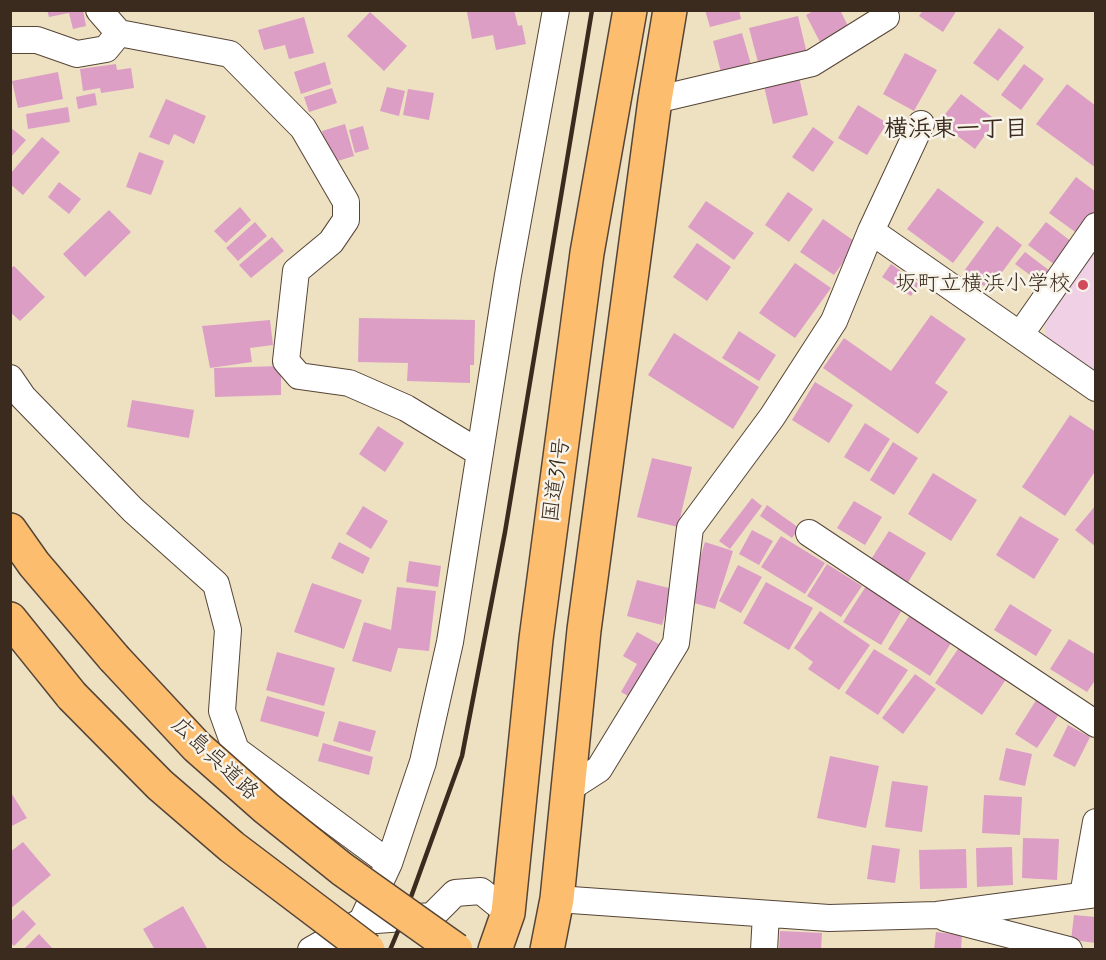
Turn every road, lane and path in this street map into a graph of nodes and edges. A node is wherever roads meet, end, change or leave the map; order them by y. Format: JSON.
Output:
{"nodes":[{"id":1,"x":99,"y":10,"type":"edge"},
{"id":2,"x":556,"y":10,"type":"edge"},
{"id":3,"x":630,"y":10,"type":"edge"},
{"id":4,"x":670,"y":10,"type":"edge"},
{"id":5,"x":886,"y":17,"type":"dead end"},
{"id":6,"x":119,"y":33,"type":"junction"},
{"id":7,"x":10,"y":40,"type":"edge"},
{"id":8,"x":655,"y":100,"type":"junction"},
{"id":9,"x":921,"y":124,"type":"dead end"},
{"id":10,"x":1095,"y":226,"type":"edge"},
{"id":11,"x":871,"y":231,"type":"junction"},
{"id":12,"x":1020,"y":335,"type":"junction"},
{"id":13,"x":10,"y":378,"type":"edge"},
{"id":14,"x":1095,"y":388,"type":"edge"},
{"id":15,"x":480,"y":453,"type":"junction"},
{"id":16,"x":10,"y":530,"type":"edge"},
{"id":17,"x":809,"y":533,"type":"dead end"},
{"id":18,"x":10,"y":619,"type":"edge"},
{"id":19,"x":1095,"y":724,"type":"edge"},
{"id":20,"x":568,"y":789,"type":"junction"},
{"id":21,"x":1095,"y":822,"type":"edge"},
{"id":22,"x":389,"y":863,"type":"junction"},
{"id":23,"x":1089,"y":894,"type":"edge"},
{"id":24,"x":556,"y":899,"type":"junction"},
{"id":25,"x":508,"y":914,"type":"junction"},
{"id":26,"x":766,"y":914,"type":"junction"},
{"id":27,"x":937,"y":915,"type":"junction"},
{"id":28,"x":365,"y":935,"type":"edge"},
{"id":29,"x":556,"y":944,"type":"edge"},
{"id":30,"x":311,"y":950,"type":"edge"},
{"id":31,"x":456,"y":950,"type":"edge"},
{"id":32,"x":495,"y":950,"type":"edge"},
{"id":33,"x":764,"y":950,"type":"edge"},
{"id":34,"x":1069,"y":950,"type":"edge"}],
"edges":[{"from":1,"to":6,"type":"street"},
{"from":2,"to":15,"type":"street"},
{"from":3,"to":25,"type":"highway","name":"国道31号"},
{"from":4,"to":8,"type":"highway","name":"国道31号"},
{"from":5,"to":8,"type":"street"},
{"from":6,"to":7,"type":"street"},
{"from":6,"to":15,"type":"street"},
{"from":8,"to":20,"type":"highway","name":"国道31号"},
{"from":9,"to":11,"type":"street"},
{"from":10,"to":12,"type":"street"},
{"from":11,"to":12,"type":"street"},
{"from":11,"to":20,"type":"street"},
{"from":12,"to":14,"type":"street"},
{"from":13,"to":22,"type":"street"},
{"from":15,"to":22,"type":"street"},
{"from":16,"to":31,"type":"highway","name":"広島呉道路","bridge":true},
{"from":17,"to":19,"type":"street"},
{"from":18,"to":28,"type":"highway","bridge":true},
{"from":20,"to":24,"type":"highway","name":"国道31号"},
{"from":21,"to":23,"type":"street"},
{"from":22,"to":28,"type":"street"},
{"from":23,"to":27,"type":"street"},
{"from":24,"to":26,"type":"street"},
{"from":24,"to":29,"type":"highway","name":"国道31号"},
{"from":25,"to":28,"type":"street"},
{"from":25,"to":29,"type":"highway"},
{"from":25,"to":32,"type":"highway","name":"国道31号"},
{"from":26,"to":27,"type":"street"},
{"from":26,"to":33,"type":"street"},
{"from":27,"to":34,"type":"street"},
{"from":28,"to":30,"type":"street"}]}
